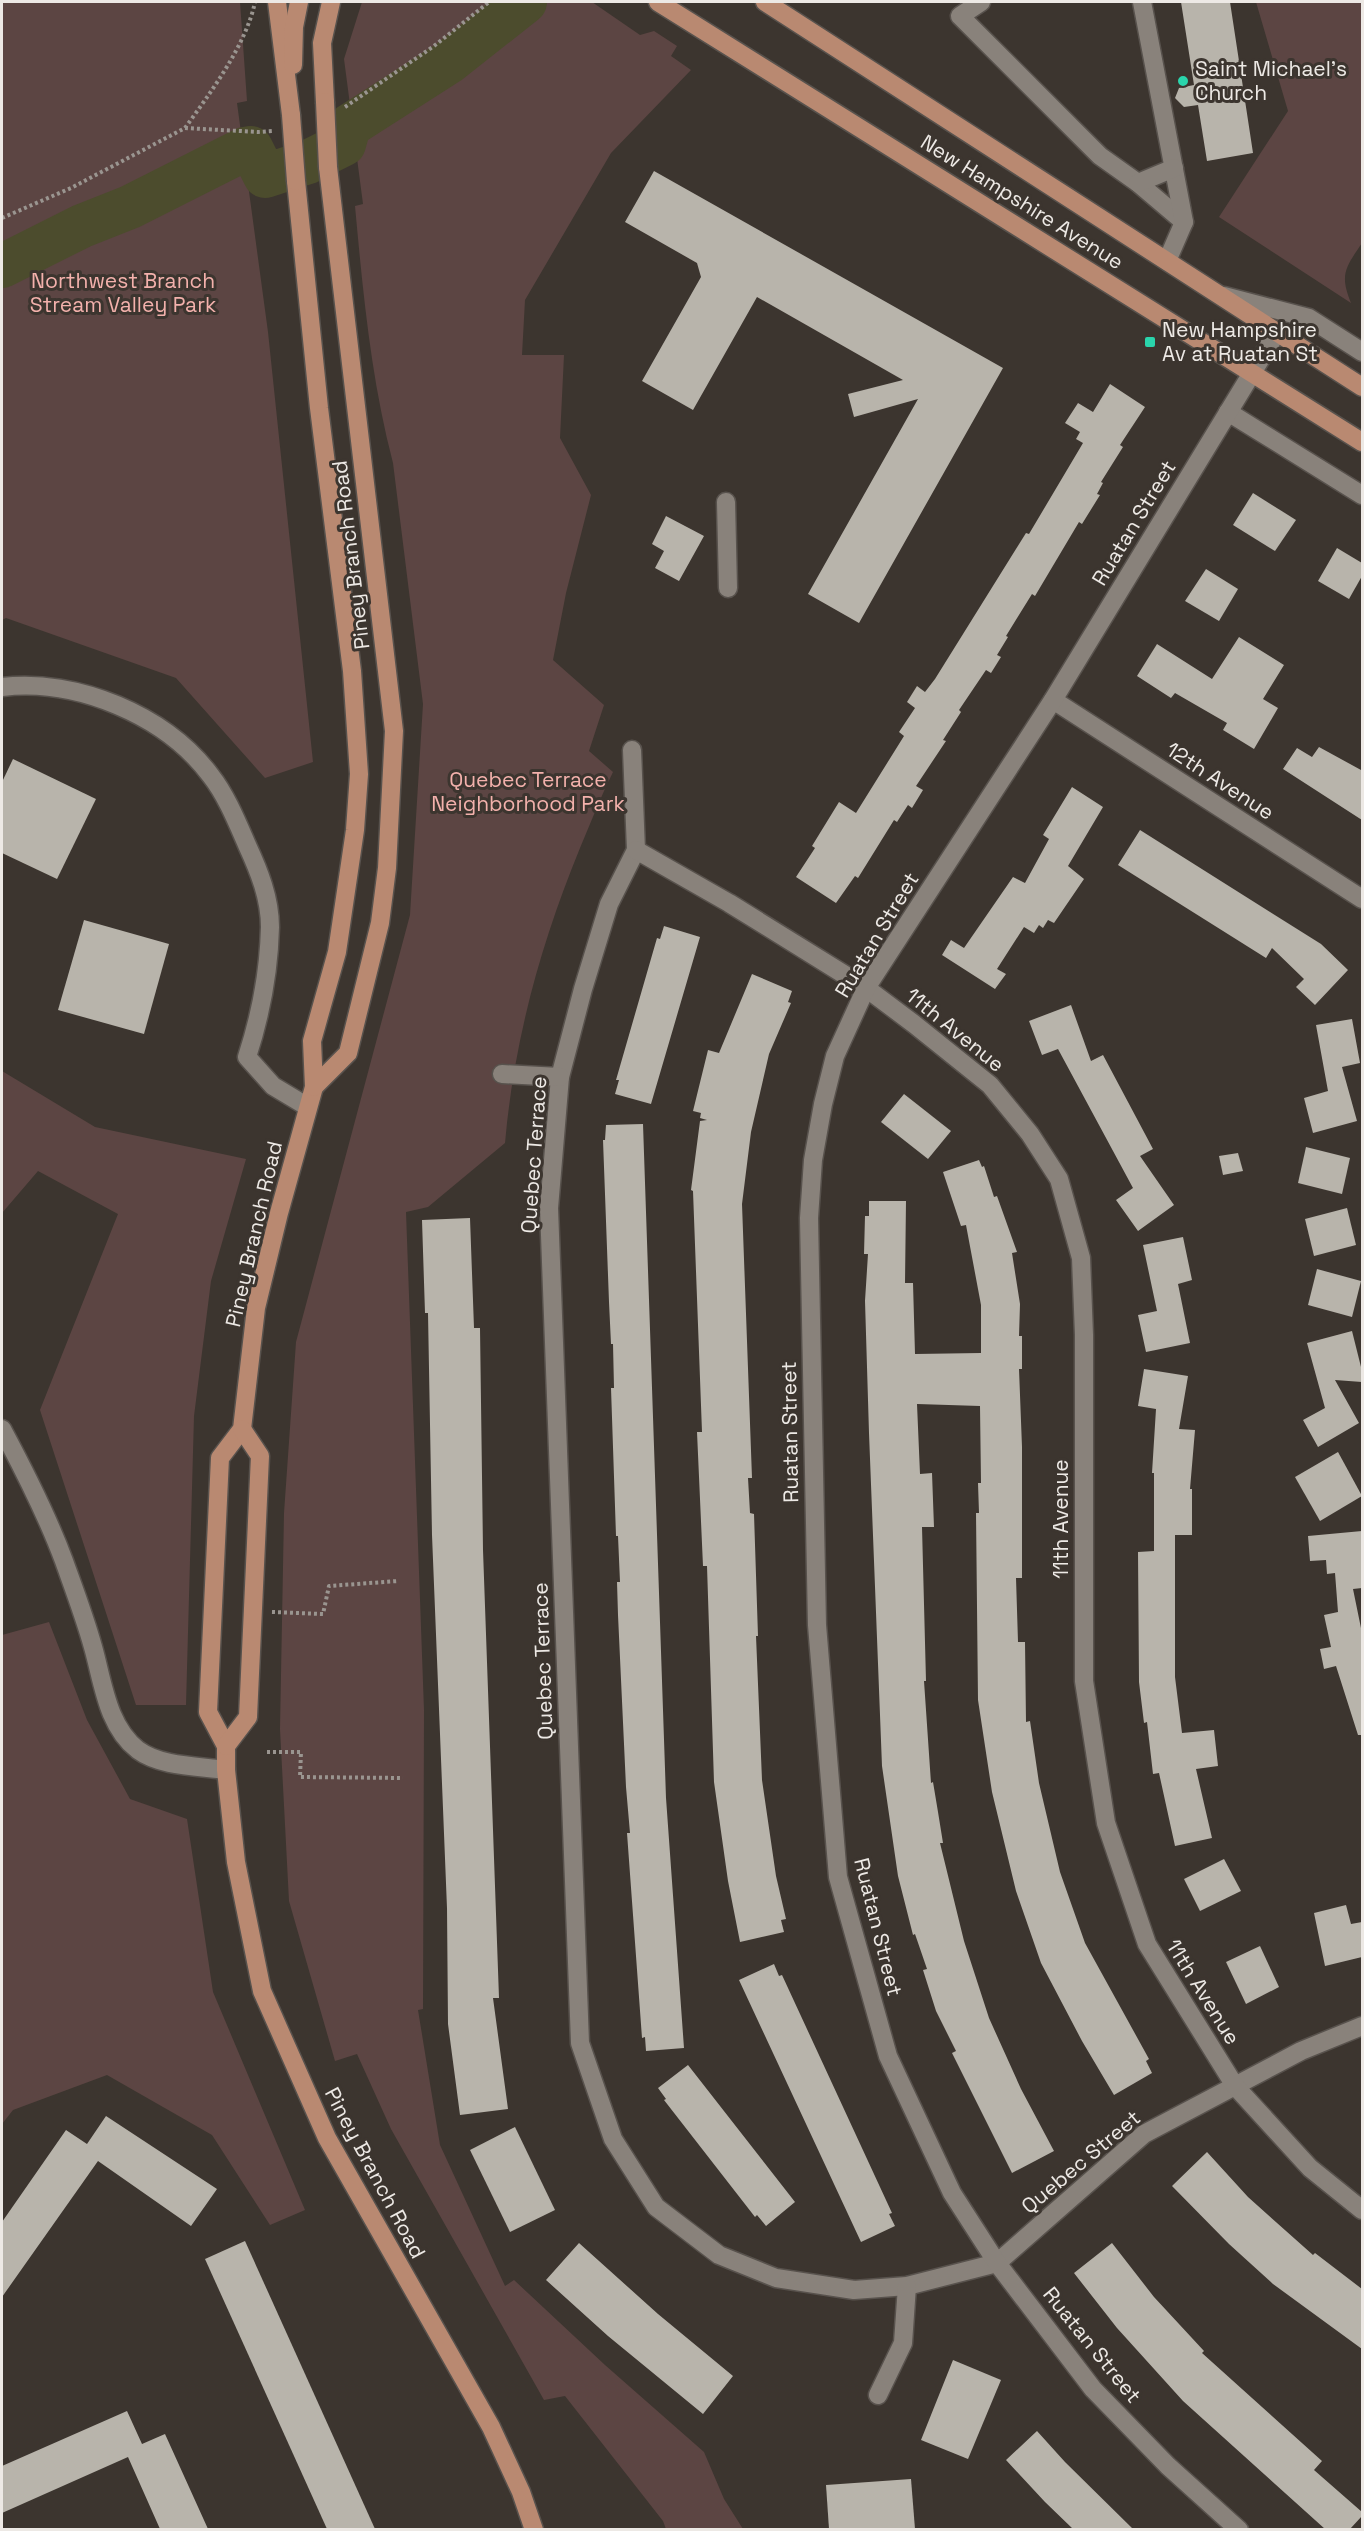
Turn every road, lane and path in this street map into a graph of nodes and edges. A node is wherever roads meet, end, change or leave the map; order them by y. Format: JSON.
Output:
{"nodes":[{"id":1,"x":255,"y":2,"type":"edge"},
{"id":2,"x":277,"y":2,"type":"edge"},
{"id":3,"x":299,"y":2,"type":"edge"},
{"id":4,"x":330,"y":2,"type":"edge"},
{"id":5,"x":489,"y":2,"type":"edge"},
{"id":6,"x":657,"y":2,"type":"edge"},
{"id":7,"x":765,"y":2,"type":"edge"},
{"id":8,"x":981,"y":2,"type":"edge"},
{"id":9,"x":1142,"y":2,"type":"edge"},
{"id":10,"x":331,"y":107,"type":"junction"},
{"id":11,"x":291,"y":115,"type":"junction"},
{"id":12,"x":185,"y":128,"type":"junction"},
{"id":13,"x":278,"y":130,"type":"dead end"},
{"id":14,"x":1174,"y":168,"type":"junction"},
{"id":15,"x":1138,"y":183,"type":"junction"},
{"id":16,"x":2,"y":218,"type":"edge"},
{"id":17,"x":1184,"y":222,"type":"junction"},
{"id":18,"x":1167,"y":261,"type":"junction"},
{"id":19,"x":1221,"y":296,"type":"junction"},
{"id":20,"x":1277,"y":332,"type":"junction"},
{"id":21,"x":1362,"y":352,"type":"edge"},
{"id":22,"x":1252,"y":371,"type":"junction"},
{"id":23,"x":1362,"y":387,"type":"edge"},
{"id":24,"x":1228,"y":412,"type":"junction"},
{"id":25,"x":1362,"y":442,"type":"edge"},
{"id":26,"x":1362,"y":495,"type":"edge"},
{"id":27,"x":726,"y":502,"type":"dead end"},
{"id":28,"x":728,"y":588,"type":"dead end"},
{"id":29,"x":2,"y":687,"type":"edge"},
{"id":30,"x":1053,"y":700,"type":"junction"},
{"id":31,"x":632,"y":750,"type":"dead end"},
{"id":32,"x":636,"y":850,"type":"junction"},
{"id":33,"x":1362,"y":899,"type":"edge"},
{"id":34,"x":866,"y":988,"type":"junction"},
{"id":35,"x":502,"y":1074,"type":"dead end"},
{"id":36,"x":560,"y":1077,"type":"junction"},
{"id":37,"x":314,"y":1087,"type":"junction"},
{"id":38,"x":308,"y":1107,"type":"junction"},
{"id":39,"x":2,"y":1429,"type":"edge"},
{"id":40,"x":242,"y":1430,"type":"junction"},
{"id":41,"x":398,"y":1581,"type":"dead end"},
{"id":42,"x":271,"y":1612,"type":"dead end"},
{"id":43,"x":226,"y":1746,"type":"junction"},
{"id":44,"x":267,"y":1752,"type":"dead end"},
{"id":45,"x":226,"y":1770,"type":"junction"},
{"id":46,"x":403,"y":1779,"type":"dead end"},
{"id":47,"x":1362,"y":2026,"type":"edge"},
{"id":48,"x":1235,"y":2086,"type":"junction"},
{"id":49,"x":1362,"y":2210,"type":"edge"},
{"id":50,"x":997,"y":2263,"type":"junction"},
{"id":51,"x":907,"y":2286,"type":"junction"},
{"id":52,"x":878,"y":2395,"type":"dead end"},
{"id":53,"x":534,"y":2529,"type":"edge"},
{"id":54,"x":1239,"y":2529,"type":"edge"}],
"edges":[{"from":1,"to":12,"type":"path"},
{"from":2,"to":11,"type":"main road"},
{"from":3,"to":11,"type":"main road","name":"Piney Branch Road"},
{"from":4,"to":10,"type":"main road","name":"Piney Branch Road"},
{"from":5,"to":10,"type":"path"},
{"from":6,"to":22,"type":"main road","name":"New Hampshire Avenue"},
{"from":7,"to":18,"type":"main road","name":"New Hampshire Avenue"},
{"from":8,"to":15,"type":"street"},
{"from":9,"to":14,"type":"street"},
{"from":10,"to":37,"type":"main road","name":"Piney Branch Road","bridge":true},
{"from":11,"to":37,"type":"main road","name":"Piney Branch Road","bridge":true},
{"from":12,"to":13,"type":"path"},
{"from":12,"to":16,"type":"path"},
{"from":14,"to":15,"type":"street"},
{"from":14,"to":17,"type":"street"},
{"from":15,"to":17,"type":"street"},
{"from":17,"to":18,"type":"street"},
{"from":18,"to":19,"type":"main road","name":"New Hampshire Avenue"},
{"from":19,"to":20,"type":"main road","name":"New Hampshire Avenue"},
{"from":19,"to":21,"type":"street"},
{"from":20,"to":22,"type":"street","name":"Ruatan Street"},
{"from":20,"to":23,"type":"main road","name":"New Hampshire Avenue"},
{"from":22,"to":24,"type":"street","name":"Ruatan Street"},
{"from":22,"to":25,"type":"main road","name":"New Hampshire Avenue"},
{"from":24,"to":26,"type":"street"},
{"from":24,"to":30,"type":"street","name":"Ruatan Street"},
{"from":27,"to":28,"type":"street"},
{"from":29,"to":38,"type":"street"},
{"from":30,"to":33,"type":"street","name":"12th Avenue"},
{"from":30,"to":34,"type":"street","name":"Ruatan Street"},
{"from":31,"to":32,"type":"street"},
{"from":32,"to":34,"type":"street","name":"11th Avenue"},
{"from":32,"to":36,"type":"street","name":"Quebec Terrace"},
{"from":34,"to":48,"type":"street","name":"11th Avenue"},
{"from":34,"to":50,"type":"street","name":"Ruatan Street"},
{"from":35,"to":36,"type":"street"},
{"from":36,"to":51,"type":"street","name":"Quebec Terrace"},
{"from":37,"to":38,"type":"main road","name":"Piney Branch Road"},
{"from":38,"to":40,"type":"main road","name":"Piney Branch Road"},
{"from":39,"to":45,"type":"street"},
{"from":40,"to":43,"type":"main road","name":"Piney Branch Road"},
{"from":40,"to":43,"type":"main road"},
{"from":41,"to":42,"type":"path"},
{"from":43,"to":45,"type":"main road","name":"Piney Branch Road"},
{"from":44,"to":46,"type":"path"},
{"from":45,"to":53,"type":"main road","name":"Piney Branch Road"},
{"from":47,"to":48,"type":"street","name":"Quebec Street"},
{"from":48,"to":49,"type":"street","name":"11th Avenue"},
{"from":48,"to":50,"type":"street","name":"Quebec Street"},
{"from":50,"to":51,"type":"street","name":"Quebec Terrace"},
{"from":50,"to":54,"type":"street","name":"Ruatan Street"},
{"from":51,"to":52,"type":"street"}]}
